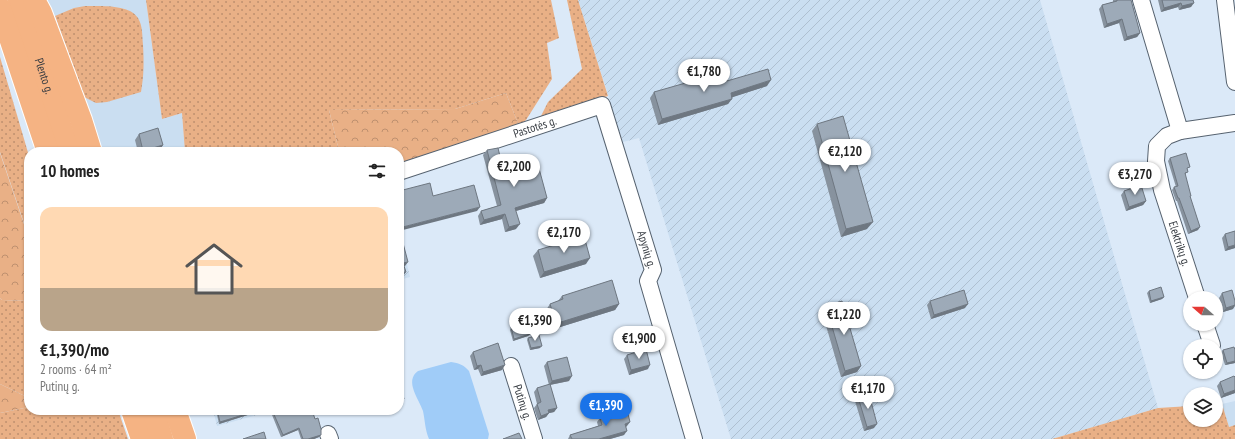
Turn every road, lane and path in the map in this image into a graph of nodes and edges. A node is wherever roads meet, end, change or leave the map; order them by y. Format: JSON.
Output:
{"nodes":[{"id":1,"x":19,"y":0,"type":"edge"},
{"id":2,"x":34,"y":0,"type":"edge"},
{"id":3,"x":1141,"y":0,"type":"edge"},
{"id":4,"x":1225,"y":0,"type":"edge"},
{"id":5,"x":0,"y":8,"type":"edge"},
{"id":6,"x":1235,"y":82,"type":"edge"},
{"id":7,"x":602,"y":105,"type":"joint"},
{"id":8,"x":1235,"y":123,"type":"edge"},
{"id":9,"x":1180,"y":131,"type":"junction"},
{"id":10,"x":46,"y":147,"type":"edge"},
{"id":11,"x":67,"y":147,"type":"edge"},
{"id":12,"x":89,"y":147,"type":"edge"},
{"id":13,"x":404,"y":170,"type":"edge"},
{"id":14,"x":1195,"y":291,"type":"edge"},
{"id":15,"x":511,"y":366,"type":"dead end"},
{"id":16,"x":134,"y":415,"type":"edge"},
{"id":17,"x":155,"y":415,"type":"edge"},
{"id":18,"x":177,"y":415,"type":"edge"},
{"id":19,"x":142,"y":439,"type":"edge"},
{"id":20,"x":162,"y":439,"type":"edge"},
{"id":21,"x":185,"y":439,"type":"edge"},
{"id":22,"x":534,"y":439,"type":"edge"},
{"id":23,"x":694,"y":439,"type":"edge"}],
"edges":[{"from":1,"to":11,"type":"highway","name":"Plento g."},
{"from":2,"to":12,"type":"highway"},
{"from":3,"to":9,"type":"street"},
{"from":4,"to":6,"type":"street"},
{"from":5,"to":10,"type":"highway","name":"Plento g."},
{"from":7,"to":13,"type":"street","name":"Pastotės g."},
{"from":7,"to":23,"type":"street","name":"Apynių g."},
{"from":8,"to":9,"type":"street","name":"Elektrikų g."},
{"from":9,"to":14,"type":"street","name":"Elektrikų g."},
{"from":15,"to":22,"type":"street","name":"Putinų g."},
{"from":16,"to":19,"type":"highway"},
{"from":17,"to":20,"type":"highway"},
{"from":18,"to":21,"type":"highway"}]}
